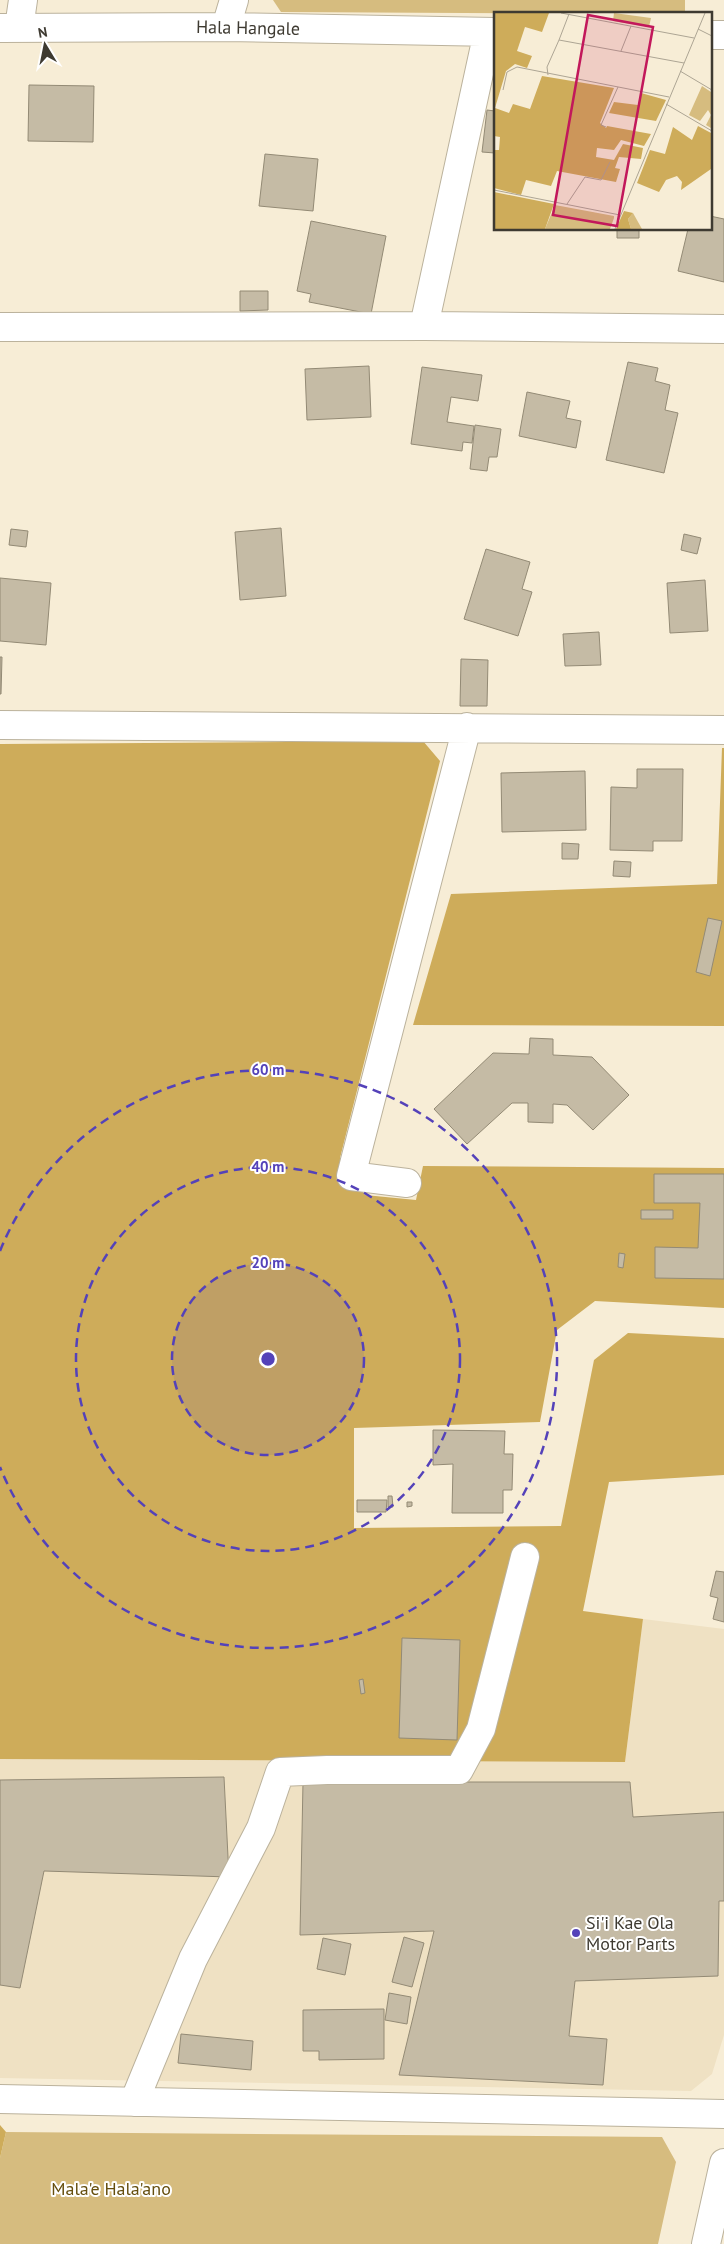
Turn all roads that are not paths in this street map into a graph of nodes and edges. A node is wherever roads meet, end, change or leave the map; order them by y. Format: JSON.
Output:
{"nodes":[{"id":1,"x":22,"y":0,"type":"edge"},
{"id":2,"x":234,"y":0,"type":"edge"},
{"id":3,"x":226,"y":27,"type":"junction"},
{"id":4,"x":10,"y":28,"type":"edge"},
{"id":5,"x":492,"y":32,"type":"edge"},
{"id":6,"x":424,"y":326,"type":"junction"},
{"id":7,"x":0,"y":328,"type":"edge"},
{"id":8,"x":724,"y":329,"type":"edge"},
{"id":9,"x":0,"y":725,"type":"edge"},
{"id":10,"x":467,"y":727,"type":"junction"},
{"id":11,"x":724,"y":730,"type":"edge"},
{"id":12,"x":406,"y":1183,"type":"dead end"},
{"id":13,"x":525,"y":1556,"type":"dead end"},
{"id":14,"x":0,"y":2099,"type":"edge"},
{"id":15,"x":134,"y":2102,"type":"junction"},
{"id":16,"x":724,"y":2114,"type":"edge"},
{"id":17,"x":724,"y":2163,"type":"edge"},
{"id":18,"x":706,"y":2244,"type":"edge"}],
"edges":[{"from":1,"to":4,"type":"street"},
{"from":2,"to":3,"type":"street"},
{"from":3,"to":4,"type":"street","name":"Hala Hangale"},
{"from":3,"to":5,"type":"street","name":"Hala Hangale"},
{"from":5,"to":6,"type":"street"},
{"from":6,"to":7,"type":"street"},
{"from":6,"to":8,"type":"street"},
{"from":9,"to":10,"type":"street"},
{"from":10,"to":11,"type":"street"},
{"from":10,"to":12,"type":"street"},
{"from":13,"to":15,"type":"street"},
{"from":14,"to":15,"type":"street"},
{"from":15,"to":16,"type":"street"},
{"from":17,"to":18,"type":"street"}]}
